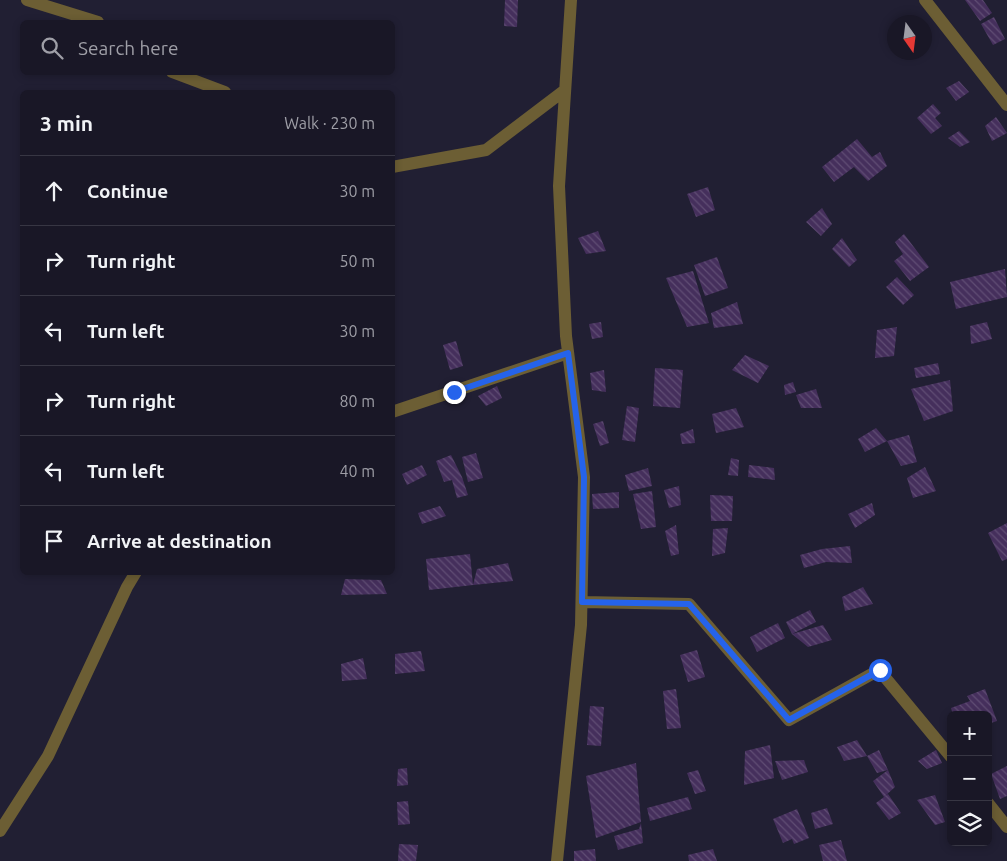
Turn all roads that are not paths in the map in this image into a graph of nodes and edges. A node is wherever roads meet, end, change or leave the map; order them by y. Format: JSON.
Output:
{"nodes":[{"id":1,"x":27,"y":0,"type":"edge"},
{"id":2,"x":570,"y":0,"type":"edge"},
{"id":3,"x":924,"y":0,"type":"edge"},
{"id":4,"x":92,"y":20,"type":"edge"},
{"id":5,"x":180,"y":75,"type":"edge"},
{"id":6,"x":220,"y":90,"type":"edge"},
{"id":7,"x":565,"y":90,"type":"junction"},
{"id":8,"x":1007,"y":105,"type":"edge"},
{"id":9,"x":395,"y":166,"type":"edge"},
{"id":10,"x":568,"y":353,"type":"junction"},
{"id":11,"x":395,"y":411,"type":"edge"},
{"id":12,"x":134,"y":575,"type":"edge"},
{"id":13,"x":582,"y":602,"type":"junction"},
{"id":14,"x":950,"y":756,"type":"edge"},
{"id":15,"x":992,"y":809,"type":"edge"},
{"id":16,"x":1007,"y":826,"type":"edge"},
{"id":17,"x":0,"y":831,"type":"edge"},
{"id":18,"x":557,"y":861,"type":"edge"}],
"edges":[{"from":1,"to":4,"type":"street"},
{"from":2,"to":7,"type":"street"},
{"from":3,"to":8,"type":"street"},
{"from":5,"to":6,"type":"street"},
{"from":7,"to":9,"type":"street"},
{"from":7,"to":10,"type":"street"},
{"from":10,"to":11,"type":"street"},
{"from":10,"to":13,"type":"street"},
{"from":12,"to":17,"type":"street"},
{"from":13,"to":14,"type":"street"},
{"from":13,"to":18,"type":"street"},
{"from":15,"to":16,"type":"street"}]}
